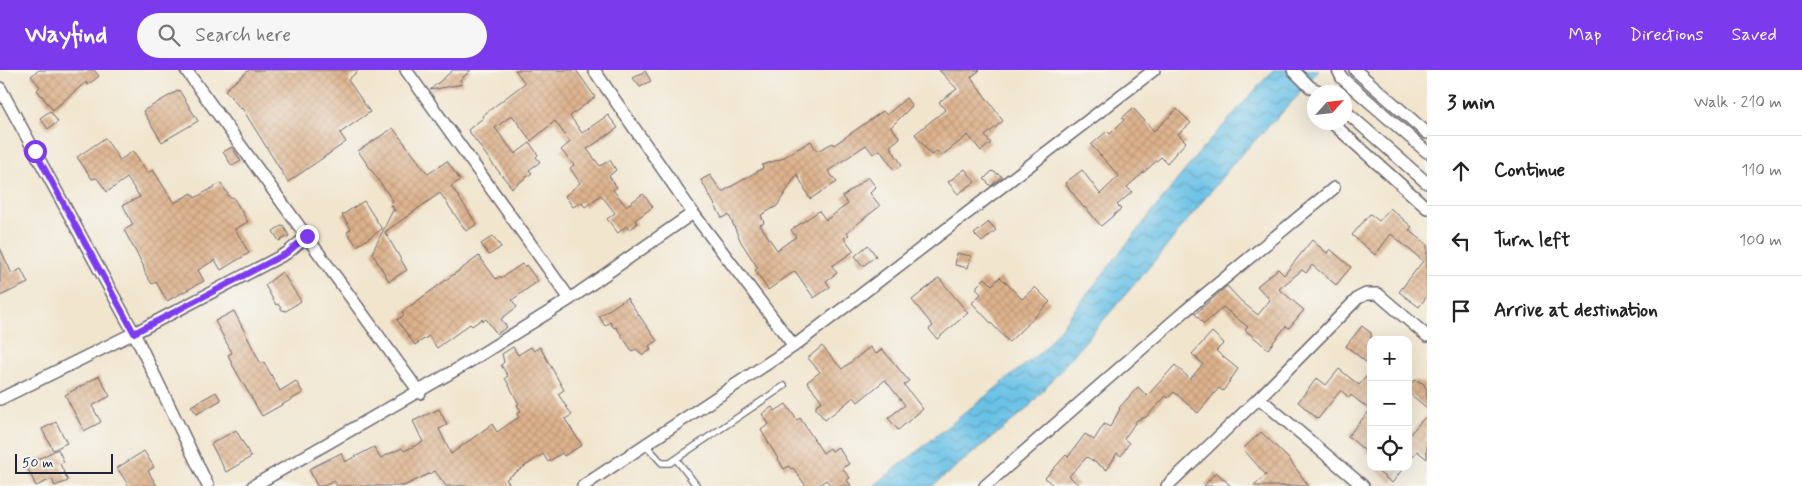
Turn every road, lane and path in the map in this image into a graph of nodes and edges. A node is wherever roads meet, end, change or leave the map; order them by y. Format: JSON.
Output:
{"nodes":[{"id":1,"x":186,"y":70,"type":"edge"},
{"id":2,"x":406,"y":70,"type":"edge"},
{"id":3,"x":594,"y":70,"type":"edge"},
{"id":4,"x":1293,"y":70,"type":"edge"},
{"id":5,"x":1338,"y":70,"type":"edge"},
{"id":6,"x":1355,"y":70,"type":"edge"},
{"id":7,"x":1152,"y":71,"type":"edge"},
{"id":8,"x":1308,"y":85,"type":"edge"},
{"id":9,"x":0,"y":88,"type":"edge"},
{"id":10,"x":1352,"y":117,"type":"edge"},
{"id":11,"x":1340,"y":130,"type":"edge"},
{"id":12,"x":1427,"y":133,"type":"edge"},
{"id":13,"x":1427,"y":152,"type":"edge"},
{"id":14,"x":1427,"y":183,"type":"edge"},
{"id":15,"x":1334,"y":188,"type":"dead end"},
{"id":16,"x":1427,"y":208,"type":"edge"},
{"id":17,"x":693,"y":213,"type":"junction"},
{"id":18,"x":307,"y":236,"type":"junction"},
{"id":19,"x":570,"y":299,"type":"junction"},
{"id":20,"x":134,"y":333,"type":"junction"},
{"id":21,"x":1427,"y":336,"type":"edge"},
{"id":22,"x":794,"y":346,"type":"junction"},
{"id":23,"x":784,"y":386,"type":"dead end"},
{"id":24,"x":420,"y":392,"type":"junction"},
{"id":25,"x":1259,"y":398,"type":"junction"},
{"id":26,"x":0,"y":399,"type":"edge"},
{"id":27,"x":646,"y":444,"type":"junction"},
{"id":28,"x":676,"y":458,"type":"junction"},
{"id":29,"x":208,"y":486,"type":"edge"},
{"id":30,"x":253,"y":486,"type":"edge"},
{"id":31,"x":583,"y":486,"type":"edge"},
{"id":32,"x":697,"y":486,"type":"edge"},
{"id":33,"x":985,"y":486,"type":"edge"},
{"id":34,"x":1167,"y":486,"type":"edge"},
{"id":35,"x":1363,"y":486,"type":"edge"}],
"edges":[{"from":1,"to":18,"type":"street"},
{"from":2,"to":19,"type":"street"},
{"from":3,"to":17,"type":"street"},
{"from":4,"to":8,"type":"street"},
{"from":5,"to":13,"type":"street"},
{"from":6,"to":12,"type":"street"},
{"from":7,"to":22,"type":"street"},
{"from":9,"to":20,"type":"street"},
{"from":10,"to":14,"type":"street"},
{"from":11,"to":16,"type":"street"},
{"from":15,"to":33,"type":"street"},
{"from":17,"to":19,"type":"street"},
{"from":17,"to":22,"type":"street"},
{"from":18,"to":20,"type":"street"},
{"from":18,"to":24,"type":"street"},
{"from":19,"to":24,"type":"street"},
{"from":20,"to":26,"type":"street"},
{"from":20,"to":29,"type":"street"},
{"from":21,"to":25,"type":"street"},
{"from":22,"to":27,"type":"street"},
{"from":23,"to":28,"type":"lane"},
{"from":24,"to":30,"type":"street"},
{"from":25,"to":34,"type":"street"},
{"from":25,"to":35,"type":"street"},
{"from":27,"to":28,"type":"lane"},
{"from":27,"to":31,"type":"street"},
{"from":28,"to":32,"type":"lane"}]}
